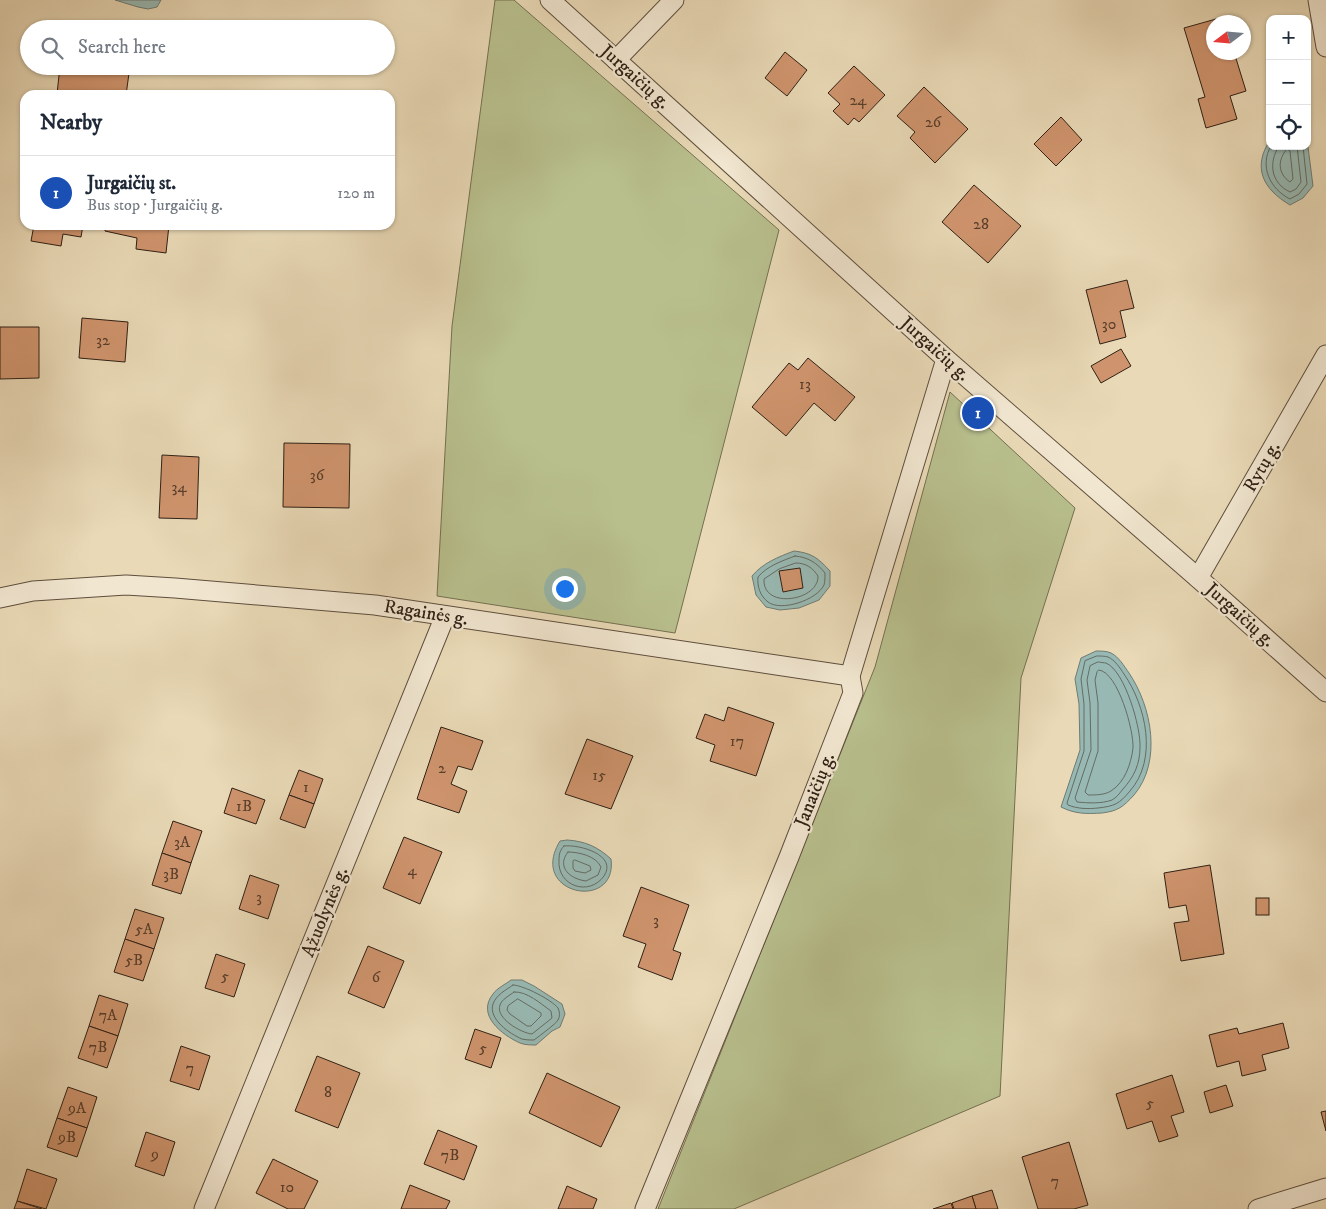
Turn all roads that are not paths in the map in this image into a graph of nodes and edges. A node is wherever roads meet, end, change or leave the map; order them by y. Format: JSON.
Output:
{"nodes":[{"id":1,"x":550,"y":0,"type":"edge"},
{"id":2,"x":674,"y":0,"type":"edge"},
{"id":3,"x":1318,"y":0,"type":"edge"},
{"id":4,"x":1326,"y":46,"type":"edge"},
{"id":5,"x":616,"y":60,"type":"junction"},
{"id":6,"x":1326,"y":355,"type":"edge"},
{"id":7,"x":946,"y":359,"type":"junction"},
{"id":8,"x":1198,"y":578,"type":"junction"},
{"id":9,"x":0,"y":598,"type":"edge"},
{"id":10,"x":445,"y":616,"type":"junction"},
{"id":11,"x":850,"y":676,"type":"junction"},
{"id":12,"x":1326,"y":692,"type":"edge"},
{"id":13,"x":1326,"y":1188,"type":"edge"},
{"id":14,"x":204,"y":1209,"type":"edge"},
{"id":15,"x":645,"y":1209,"type":"edge"},
{"id":16,"x":1258,"y":1209,"type":"edge"}],
"edges":[{"from":1,"to":5,"type":"street","name":"Jurgaičių g."},
{"from":2,"to":5,"type":"street"},
{"from":3,"to":4,"type":"street"},
{"from":5,"to":7,"type":"street","name":"Jurgaičių g."},
{"from":6,"to":8,"type":"street","name":"Rytų g."},
{"from":7,"to":8,"type":"street","name":"Jurgaičių g."},
{"from":7,"to":11,"type":"street","name":"Janaičių g."},
{"from":8,"to":12,"type":"street","name":"Jurgaičių g."},
{"from":9,"to":10,"type":"street","name":"Ragainės g."},
{"from":10,"to":11,"type":"street","name":"Ragainės g."},
{"from":10,"to":14,"type":"street","name":"Ąžuolynės g."},
{"from":11,"to":15,"type":"street","name":"Janaičių g."},
{"from":13,"to":16,"type":"street"}]}
